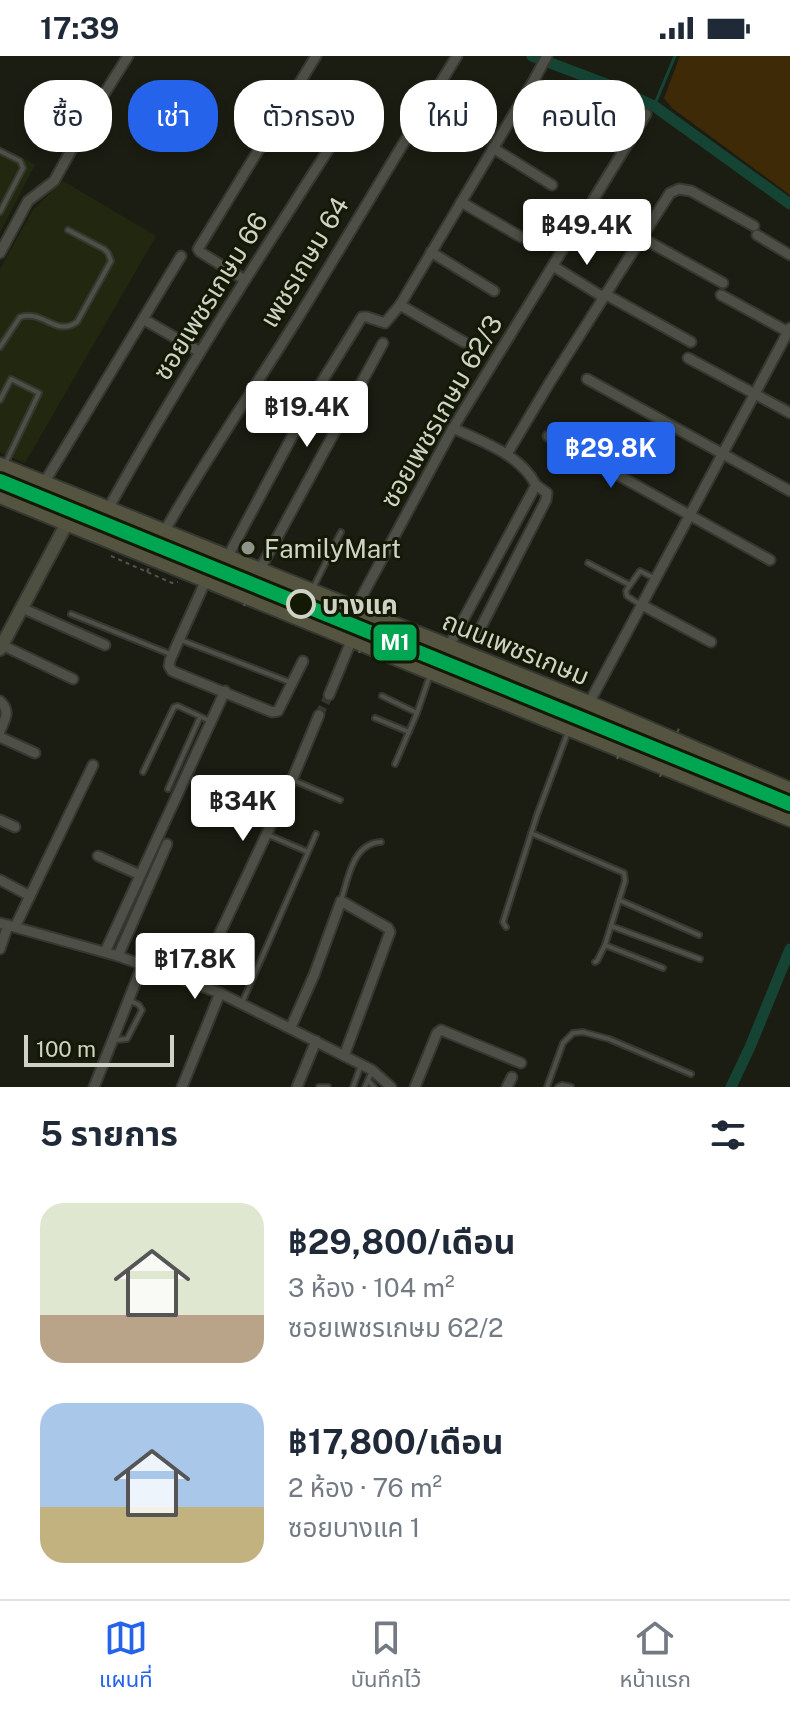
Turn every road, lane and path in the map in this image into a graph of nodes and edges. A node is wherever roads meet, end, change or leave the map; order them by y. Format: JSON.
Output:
{"nodes":[{"id":1,"x":128,"y":56,"type":"edge"},
{"id":2,"x":316,"y":56,"type":"edge"},
{"id":3,"x":457,"y":56,"type":"edge"},
{"id":4,"x":547,"y":56,"type":"edge"},
{"id":5,"x":534,"y":80,"type":"edge"},
{"id":6,"x":646,"y":114,"type":"dead end"},
{"id":7,"x":513,"y":116,"type":"edge"},
{"id":8,"x":497,"y":142,"type":"edge"},
{"id":9,"x":0,"y":151,"type":"edge"},
{"id":10,"x":497,"y":151,"type":"edge"},
{"id":11,"x":327,"y":152,"type":"edge"},
{"id":12,"x":491,"y":152,"type":"edge"},
{"id":13,"x":552,"y":185,"type":"dead end"},
{"id":14,"x":461,"y":202,"type":"junction"},
{"id":15,"x":0,"y":212,"type":"edge"},
{"id":16,"x":68,"y":230,"type":"dead end"},
{"id":17,"x":521,"y":237,"type":"dead end"},
{"id":18,"x":642,"y":238,"type":"junction"},
{"id":19,"x":431,"y":252,"type":"junction"},
{"id":20,"x":0,"y":253,"type":"edge"},
{"id":21,"x":790,"y":255,"type":"edge"},
{"id":22,"x":181,"y":256,"type":"dead end"},
{"id":23,"x":553,"y":266,"type":"junction"},
{"id":24,"x":245,"y":280,"type":"junction"},
{"id":25,"x":723,"y":283,"type":"dead end"},
{"id":26,"x":494,"y":291,"type":"dead end"},
{"id":27,"x":604,"y":295,"type":"junction"},
{"id":28,"x":721,"y":295,"type":"dead end"},
{"id":29,"x":400,"y":305,"type":"junction"},
{"id":30,"x":143,"y":319,"type":"junction"},
{"id":31,"x":789,"y":331,"type":"edge"},
{"id":32,"x":464,"y":342,"type":"dead end"},
{"id":33,"x":691,"y":342,"type":"dead end"},
{"id":34,"x":383,"y":343,"type":"dead end"},
{"id":35,"x":0,"y":347,"type":"edge"},
{"id":36,"x":200,"y":352,"type":"junction"},
{"id":37,"x":688,"y":358,"type":"dead end"},
{"id":38,"x":587,"y":379,"type":"dead end"},
{"id":39,"x":754,"y":393,"type":"junction"},
{"id":40,"x":0,"y":400,"type":"edge"},
{"id":41,"x":790,"y":413,"type":"edge"},
{"id":42,"x":453,"y":428,"type":"junction"},
{"id":43,"x":548,"y":436,"type":"dead end"},
{"id":44,"x":507,"y":454,"type":"junction"},
{"id":45,"x":722,"y":454,"type":"junction"},
{"id":46,"x":2,"y":466,"type":"edge"},
{"id":47,"x":44,"y":483,"type":"junction"},
{"id":48,"x":536,"y":485,"type":"junction"},
{"id":49,"x":790,"y":491,"type":"edge"},
{"id":50,"x":0,"y":496,"type":"edge"},
{"id":51,"x":108,"y":509,"type":"junction"},
{"id":52,"x":522,"y":512,"type":"junction"},
{"id":53,"x":690,"y":516,"type":"junction"},
{"id":54,"x":537,"y":518,"type":"junction"},
{"id":55,"x":67,"y":523,"type":"junction"},
{"id":56,"x":164,"y":532,"type":"junction"},
{"id":57,"x":341,"y":532,"type":"dead end"},
{"id":58,"x":505,"y":542,"type":"junction"},
{"id":59,"x":520,"y":550,"type":"junction"},
{"id":60,"x":110,"y":557,"type":"dead end"},
{"id":61,"x":227,"y":558,"type":"junction"},
{"id":62,"x":770,"y":560,"type":"dead end"},
{"id":63,"x":588,"y":563,"type":"dead end"},
{"id":64,"x":260,"y":569,"type":"junction"},
{"id":65,"x":147,"y":572,"type":"junction"},
{"id":66,"x":656,"y":579,"type":"junction"},
{"id":67,"x":206,"y":580,"type":"junction"},
{"id":68,"x":179,"y":581,"type":"dead end"},
{"id":69,"x":630,"y":585,"type":"junction"},
{"id":70,"x":311,"y":592,"type":"junction"},
{"id":71,"x":642,"y":605,"type":"junction"},
{"id":72,"x":244,"y":606,"type":"dead end"},
{"id":73,"x":22,"y":608,"type":"junction"},
{"id":74,"x":355,"y":609,"type":"junction"},
{"id":75,"x":375,"y":612,"type":"dead end"},
{"id":76,"x":71,"y":614,"type":"dead end"},
{"id":77,"x":476,"y":637,"type":"dead end"},
{"id":78,"x":179,"y":639,"type":"junction"},
{"id":79,"x":711,"y":642,"type":"dead end"},
{"id":80,"x":105,"y":645,"type":"dead end"},
{"id":81,"x":355,"y":646,"type":"junction"},
{"id":82,"x":449,"y":646,"type":"junction"},
{"id":83,"x":1,"y":647,"type":"edge"},
{"id":84,"x":172,"y":654,"type":"junction"},
{"id":85,"x":303,"y":661,"type":"dead end"},
{"id":86,"x":431,"y":672,"type":"junction"},
{"id":87,"x":73,"y":679,"type":"dead end"},
{"id":88,"x":292,"y":683,"type":"junction"},
{"id":89,"x":225,"y":691,"type":"junction"},
{"id":90,"x":329,"y":695,"type":"tunnel mouth"},
{"id":91,"x":382,"y":696,"type":"dead end"},
{"id":92,"x":0,"y":701,"type":"edge"},
{"id":93,"x":589,"y":703,"type":"junction"},
{"id":94,"x":417,"y":713,"type":"junction"},
{"id":95,"x":319,"y":715,"type":"tunnel mouth"},
{"id":96,"x":200,"y":717,"type":"junction"},
{"id":97,"x":635,"y":717,"type":"dead end"},
{"id":98,"x":375,"y":718,"type":"dead end"},
{"id":99,"x":212,"y":722,"type":"junction"},
{"id":100,"x":679,"y":728,"type":"dead end"},
{"id":101,"x":569,"y":729,"type":"junction"},
{"id":102,"x":0,"y":731,"type":"edge"},
{"id":103,"x":409,"y":732,"type":"junction"},
{"id":104,"x":0,"y":737,"type":"edge"},
{"id":105,"x":35,"y":753,"type":"dead end"},
{"id":106,"x":617,"y":759,"type":"dead end"},
{"id":107,"x":395,"y":764,"type":"dead end"},
{"id":108,"x":93,"y":765,"type":"dead end"},
{"id":109,"x":143,"y":772,"type":"dead end"},
{"id":110,"x":660,"y":777,"type":"dead end"},
{"id":111,"x":292,"y":780,"type":"junction"},
{"id":112,"x":168,"y":789,"type":"dead end"},
{"id":113,"x":790,"y":790,"type":"edge"},
{"id":114,"x":340,"y":800,"type":"dead end"},
{"id":115,"x":790,"y":819,"type":"edge"},
{"id":116,"x":0,"y":820,"type":"edge"},
{"id":117,"x":15,"y":827,"type":"dead end"},
{"id":118,"x":531,"y":833,"type":"junction"},
{"id":119,"x":266,"y":834,"type":"junction"},
{"id":120,"x":316,"y":834,"type":"dead end"},
{"id":121,"x":381,"y":842,"type":"dead end"},
{"id":122,"x":167,"y":844,"type":"dead end"},
{"id":123,"x":308,"y":852,"type":"junction"},
{"id":124,"x":98,"y":856,"type":"dead end"},
{"id":125,"x":140,"y":875,"type":"junction"},
{"id":126,"x":0,"y":880,"type":"edge"},
{"id":127,"x":30,"y":896,"type":"junction"},
{"id":128,"x":619,"y":900,"type":"junction"},
{"id":129,"x":341,"y":901,"type":"junction"},
{"id":130,"x":8,"y":925,"type":"edge"},
{"id":131,"x":611,"y":926,"type":"junction"},
{"id":132,"x":506,"y":927,"type":"dead end"},
{"id":133,"x":699,"y":935,"type":"dead end"},
{"id":134,"x":605,"y":945,"type":"junction"},
{"id":135,"x":0,"y":949,"type":"edge"},
{"id":136,"x":105,"y":952,"type":"junction"},
{"id":137,"x":118,"y":956,"type":"junction"},
{"id":138,"x":700,"y":959,"type":"dead end"},
{"id":139,"x":595,"y":962,"type":"dead end"},
{"id":140,"x":142,"y":966,"type":"junction"},
{"id":141,"x":663,"y":968,"type":"dead end"},
{"id":142,"x":196,"y":984,"type":"junction"},
{"id":143,"x":220,"y":993,"type":"junction"},
{"id":144,"x":129,"y":1001,"type":"junction"},
{"id":145,"x":242,"y":1003,"type":"junction"},
{"id":146,"x":291,"y":1027,"type":"junction"},
{"id":147,"x":113,"y":1040,"type":"junction"},
{"id":148,"x":316,"y":1041,"type":"junction"},
{"id":149,"x":344,"y":1056,"type":"junction"},
{"id":150,"x":521,"y":1063,"type":"dead end"},
{"id":151,"x":361,"y":1065,"type":"junction"},
{"id":152,"x":691,"y":1074,"type":"dead end"},
{"id":153,"x":370,"y":1075,"type":"junction"},
{"id":154,"x":512,"y":1077,"type":"dead end"},
{"id":155,"x":94,"y":1087,"type":"edge"},
{"id":156,"x":182,"y":1087,"type":"edge"},
{"id":157,"x":297,"y":1087,"type":"edge"},
{"id":158,"x":319,"y":1087,"type":"edge"},
{"id":159,"x":328,"y":1087,"type":"edge"},
{"id":160,"x":353,"y":1087,"type":"edge"},
{"id":161,"x":365,"y":1087,"type":"edge"},
{"id":162,"x":374,"y":1087,"type":"edge"},
{"id":163,"x":391,"y":1087,"type":"edge"},
{"id":164,"x":415,"y":1087,"type":"edge"},
{"id":165,"x":507,"y":1087,"type":"edge"},
{"id":166,"x":547,"y":1087,"type":"edge"},
{"id":167,"x":558,"y":1087,"type":"edge"},
{"id":168,"x":571,"y":1087,"type":"edge"}],
"edges":[{"from":1,"to":20,"type":"street"},
{"from":2,"to":24,"type":"street"},
{"from":3,"to":56,"type":"street","name":"เพชรเกษม 64"},
{"from":4,"to":5,"type":"street"},
{"from":6,"to":23,"type":"street","name":"ซอยเพชรเกษม 62/3"},
{"from":7,"to":8,"type":"street"},
{"from":9,"to":15,"type":"lane"},
{"from":10,"to":13,"type":"street"},
{"from":11,"to":24,"type":"street","name":"ซอยเพชรเกษม 66"},
{"from":12,"to":14,"type":"street"},
{"from":14,"to":17,"type":"street"},
{"from":14,"to":19,"type":"street"},
{"from":16,"to":35,"type":"lane"},
{"from":18,"to":21,"type":"street"},
{"from":18,"to":25,"type":"street"},
{"from":18,"to":27,"type":"street"},
{"from":19,"to":26,"type":"street"},
{"from":19,"to":29,"type":"street"},
{"from":22,"to":30,"type":"street"},
{"from":23,"to":27,"type":"street"},
{"from":23,"to":42,"type":"street","name":"ซอยเพชรเกษม 62/3"},
{"from":24,"to":36,"type":"street","name":"ซอยเพชรเกษม 66"},
{"from":27,"to":33,"type":"street"},
{"from":27,"to":44,"type":"street"},
{"from":28,"to":31,"type":"street"},
{"from":29,"to":32,"type":"street"},
{"from":29,"to":61,"type":"street"},
{"from":30,"to":36,"type":"street"},
{"from":30,"to":47,"type":"street"},
{"from":31,"to":39,"type":"street"},
{"from":34,"to":64,"type":"street"},
{"from":36,"to":51,"type":"street","name":"ซอยเพชรเกษม 66"},
{"from":37,"to":39,"type":"street"},
{"from":38,"to":45,"type":"street"},
{"from":39,"to":41,"type":"street"},
{"from":39,"to":45,"type":"street"},
{"from":40,"to":46,"type":"lane"},
{"from":42,"to":44,"type":"street"},
{"from":42,"to":74,"type":"street","name":"ซอยเพชรเกษม 62/3"},
{"from":43,"to":53,"type":"street"},
{"from":44,"to":48,"type":"street"},
{"from":45,"to":49,"type":"street"},
{"from":45,"to":53,"type":"street"},
{"from":46,"to":47,"type":"main road","name":"ถนนเพชรเกษม"},
{"from":47,"to":51,"type":"main road","name":"ถนนเพชรเกษม"},
{"from":47,"to":55,"type":"main road"},
{"from":48,"to":52,"type":"street"},
{"from":48,"to":54,"type":"street"},
{"from":50,"to":55,"type":"main road","name":"ถนนเพชรเกษม"},
{"from":51,"to":56,"type":"main road","name":"ถนนเพชรเกษม"},
{"from":52,"to":54,"type":"street"},
{"from":52,"to":58,"type":"street"},
{"from":53,"to":62,"type":"street"},
{"from":53,"to":66,"type":"street"},
{"from":54,"to":59,"type":"street"},
{"from":55,"to":67,"type":"main road","name":"ถนนเพชรเกษม"},
{"from":55,"to":73,"type":"main road"},
{"from":56,"to":61,"type":"main road","name":"ถนนเพชรเกษม"},
{"from":57,"to":70,"type":"lane"},
{"from":58,"to":59,"type":"street"},
{"from":58,"to":82,"type":"street"},
{"from":59,"to":77,"type":"street"},
{"from":60,"to":65,"type":"path"},
{"from":61,"to":64,"type":"main road","name":"ถนนเพชรเกษม"},
{"from":63,"to":69,"type":"lane"},
{"from":64,"to":65,"type":"path","bridge":true},
{"from":64,"to":70,"type":"main road","name":"ถนนเพชรเกษม"},
{"from":64,"to":72,"type":"path","bridge":true},
{"from":65,"to":68,"type":"path"},
{"from":66,"to":69,"type":"lane"},
{"from":66,"to":71,"type":"street"},
{"from":67,"to":78,"type":"street"},
{"from":67,"to":81,"type":"main road","name":"ถนนเพชรเกษม"},
{"from":69,"to":71,"type":"lane"},
{"from":70,"to":74,"type":"main road","name":"ถนนเพชรเกษม"},
{"from":71,"to":79,"type":"street"},
{"from":71,"to":93,"type":"street"},
{"from":73,"to":80,"type":"street"},
{"from":73,"to":83,"type":"main road"},
{"from":74,"to":82,"type":"main road","name":"ถนนเพชรเกษม"},
{"from":75,"to":81,"type":"path","bridge":true},
{"from":76,"to":84,"type":"lane"},
{"from":78,"to":84,"type":"street"},
{"from":78,"to":88,"type":"lane"},
{"from":81,"to":86,"type":"main road","name":"ถนนเพชรเกษม"},
{"from":81,"to":90,"type":"street"},
{"from":82,"to":93,"type":"main road","name":"ถนนเพชรเกษม"},
{"from":83,"to":87,"type":"street"},
{"from":84,"to":89,"type":"street"},
{"from":85,"to":88,"type":"street"},
{"from":86,"to":94,"type":"lane"},
{"from":86,"to":101,"type":"main road","name":"ถนนเพชรเกษม"},
{"from":88,"to":89,"type":"street"},
{"from":89,"to":99,"type":"street"},
{"from":91,"to":94,"type":"lane"},
{"from":92,"to":102,"type":"street"},
{"from":93,"to":113,"type":"main road","name":"ถนนเพชรเกษม"},
{"from":94,"to":103,"type":"lane"},
{"from":95,"to":111,"type":"street"},
{"from":96,"to":99,"type":"lane"},
{"from":96,"to":109,"type":"lane"},
{"from":96,"to":112,"type":"lane"},
{"from":97,"to":106,"type":"path","bridge":true},
{"from":98,"to":103,"type":"lane"},
{"from":99,"to":125,"type":"street"},
{"from":100,"to":110,"type":"path","bridge":true},
{"from":101,"to":115,"type":"main road","name":"ถนนเพชรเกษม"},
{"from":101,"to":118,"type":"lane"},
{"from":103,"to":107,"type":"lane"},
{"from":104,"to":105,"type":"street"},
{"from":108,"to":127,"type":"street"},
{"from":111,"to":114,"type":"lane"},
{"from":111,"to":119,"type":"street"},
{"from":116,"to":117,"type":"street"},
{"from":118,"to":128,"type":"lane"},
{"from":118,"to":132,"type":"lane"},
{"from":119,"to":123,"type":"lane"},
{"from":119,"to":142,"type":"street"},
{"from":120,"to":123,"type":"lane"},
{"from":121,"to":129,"type":"lane"},
{"from":122,"to":137,"type":"street"},
{"from":123,"to":145,"type":"lane"},
{"from":124,"to":125,"type":"street"},
{"from":125,"to":136,"type":"street"},
{"from":126,"to":127,"type":"street"},
{"from":127,"to":130,"type":"street"},
{"from":128,"to":131,"type":"lane"},
{"from":128,"to":133,"type":"lane"},
{"from":129,"to":146,"type":"street"},
{"from":129,"to":149,"type":"street"},
{"from":130,"to":135,"type":"street"},
{"from":130,"to":136,"type":"street"},
{"from":131,"to":134,"type":"lane"},
{"from":131,"to":138,"type":"lane"},
{"from":134,"to":139,"type":"lane"},
{"from":134,"to":141,"type":"lane"},
{"from":136,"to":137,"type":"street"},
{"from":137,"to":140,"type":"street"},
{"from":140,"to":142,"type":"street"},
{"from":140,"to":144,"type":"street"},
{"from":142,"to":143,"type":"street"},
{"from":143,"to":145,"type":"street"},
{"from":143,"to":156,"type":"street"},
{"from":144,"to":147,"type":"street"},
{"from":144,"to":147,"type":"lane"},
{"from":145,"to":146,"type":"street"},
{"from":146,"to":148,"type":"street"},
{"from":147,"to":155,"type":"street"},
{"from":148,"to":149,"type":"street"},
{"from":148,"to":157,"type":"street"},
{"from":149,"to":151,"type":"street"},
{"from":150,"to":164,"type":"street"},
{"from":151,"to":153,"type":"street"},
{"from":151,"to":160,"type":"lane"},
{"from":152,"to":166,"type":"lane"},
{"from":153,"to":161,"type":"lane"},
{"from":153,"to":162,"type":"lane"},
{"from":153,"to":163,"type":"street"},
{"from":154,"to":165,"type":"street"},
{"from":158,"to":159,"type":"lane"},
{"from":167,"to":168,"type":"lane"}]}
